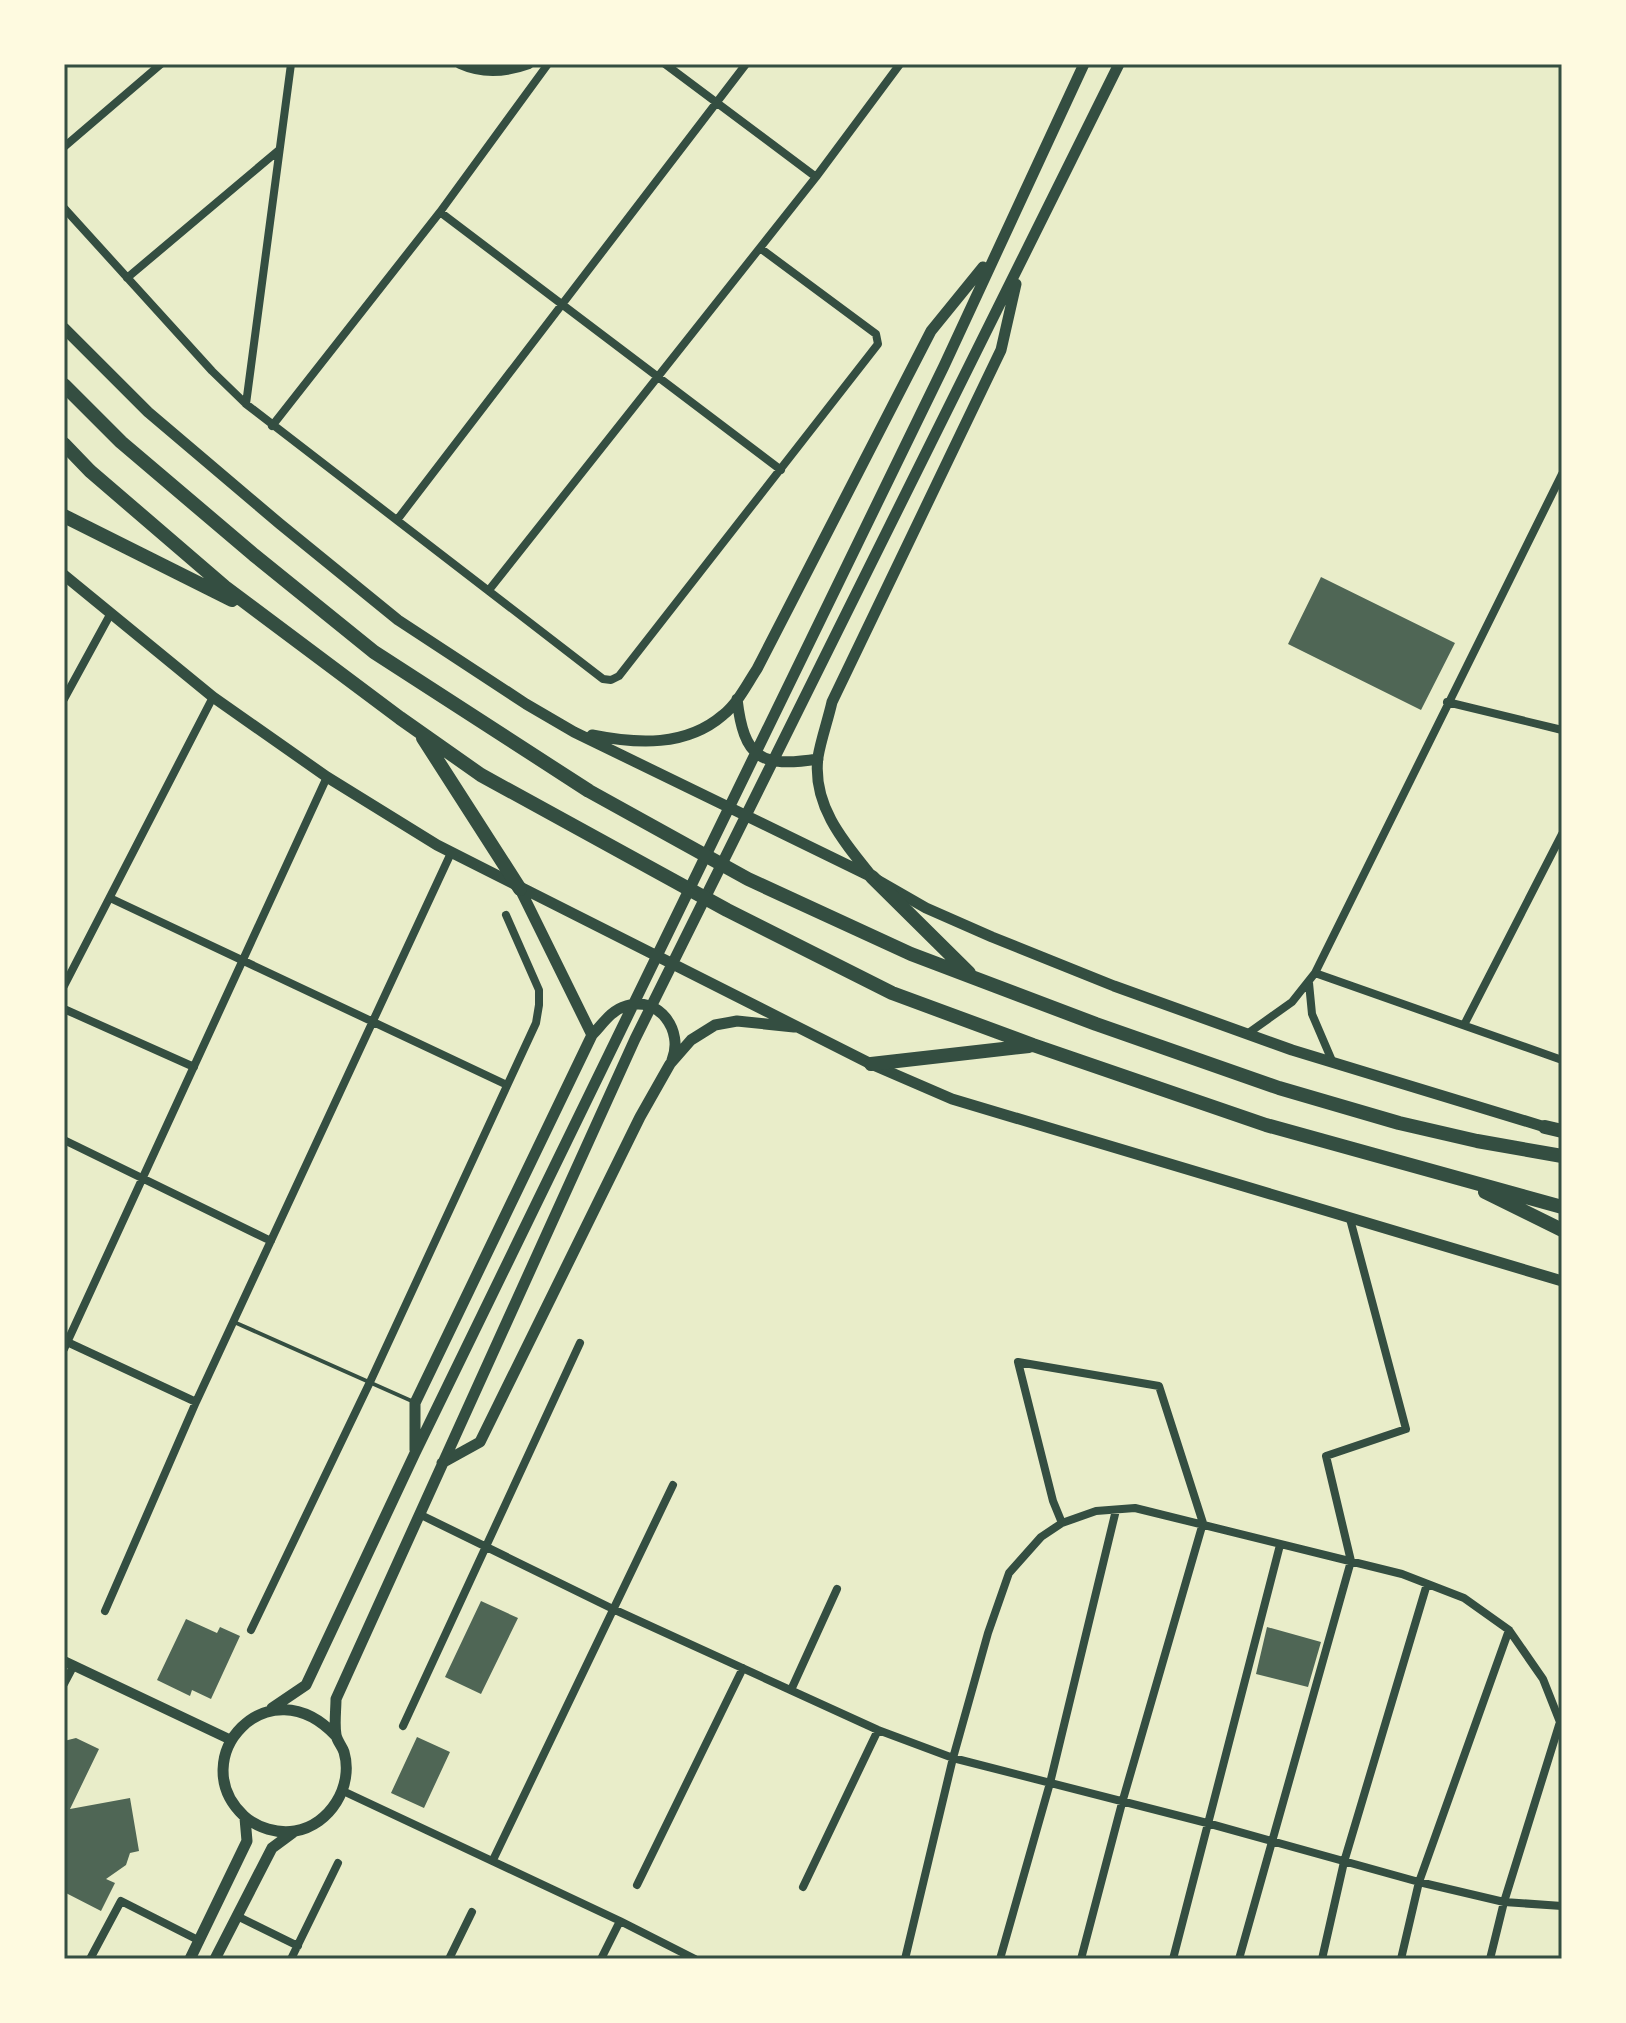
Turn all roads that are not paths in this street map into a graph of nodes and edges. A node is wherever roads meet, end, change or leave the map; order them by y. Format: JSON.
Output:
{"nodes":[{"id":1,"x":161,"y":64,"type":"edge"},
{"id":2,"x":291,"y":64,"type":"edge"},
{"id":3,"x":460,"y":64,"type":"edge"},
{"id":4,"x":529,"y":64,"type":"edge"},
{"id":5,"x":548,"y":64,"type":"edge"},
{"id":6,"x":665,"y":64,"type":"edge"},
{"id":7,"x":746,"y":64,"type":"edge"},
{"id":8,"x":900,"y":64,"type":"edge"},
{"id":9,"x":1084,"y":64,"type":"edge"},
{"id":10,"x":1119,"y":64,"type":"edge"},
{"id":11,"x":715,"y":103,"type":"junction"},
{"id":12,"x":64,"y":147,"type":"edge"},
{"id":13,"x":280,"y":150,"type":"junction"},
{"id":14,"x":816,"y":177,"type":"junction"},
{"id":15,"x":64,"y":208,"type":"edge"},
{"id":16,"x":440,"y":212,"type":"junction"},
{"id":17,"x":760,"y":248,"type":"junction"},
{"id":18,"x":994,"y":254,"type":"junction"},
{"id":19,"x":1020,"y":265,"type":"junction"},
{"id":20,"x":127,"y":278,"type":"junction"},
{"id":21,"x":562,"y":304,"type":"junction"},
{"id":22,"x":64,"y":328,"type":"edge"},
{"id":23,"x":657,"y":376,"type":"junction"},
{"id":24,"x":64,"y":385,"type":"edge"},
{"id":25,"x":246,"y":404,"type":"junction"},
{"id":26,"x":272,"y":426,"type":"junction"},
{"id":27,"x":64,"y":444,"type":"edge"},
{"id":28,"x":781,"y":470,"type":"junction"},
{"id":29,"x":1562,"y":474,"type":"edge"},
{"id":30,"x":64,"y":516,"type":"edge"},
{"id":31,"x":397,"y":520,"type":"junction"},
{"id":32,"x":64,"y":575,"type":"edge"},
{"id":33,"x":489,"y":590,"type":"junction"},
{"id":34,"x":111,"y":613,"type":"junction"},
{"id":35,"x":258,"y":613,"type":"junction"},
{"id":36,"x":213,"y":697,"type":"junction"},
{"id":37,"x":64,"y":699,"type":"edge"},
{"id":38,"x":737,"y":699,"type":"junction"},
{"id":39,"x":1447,"y":702,"type":"junction"},
{"id":40,"x":1562,"y":730,"type":"edge"},
{"id":41,"x":419,"y":731,"type":"junction"},
{"id":42,"x":574,"y":732,"type":"junction"},
{"id":43,"x":818,"y":759,"type":"junction"},
{"id":44,"x":327,"y":777,"type":"junction"},
{"id":45,"x":1562,"y":834,"type":"edge"},
{"id":46,"x":451,"y":853,"type":"junction"},
{"id":47,"x":872,"y":877,"type":"junction"},
{"id":48,"x":520,"y":889,"type":"junction"},
{"id":49,"x":110,"y":898,"type":"junction"},
{"id":50,"x":506,"y":915,"type":"dead end"},
{"id":51,"x":243,"y":960,"type":"junction"},
{"id":52,"x":1315,"y":973,"type":"junction"},
{"id":53,"x":975,"y":979,"type":"junction"},
{"id":54,"x":1309,"y":983,"type":"junction"},
{"id":55,"x":64,"y":986,"type":"edge"},
{"id":56,"x":64,"y":1009,"type":"edge"},
{"id":57,"x":372,"y":1023,"type":"junction"},
{"id":58,"x":1464,"y":1025,"type":"junction"},
{"id":59,"x":801,"y":1028,"type":"junction"},
{"id":60,"x":1247,"y":1034,"type":"junction"},
{"id":61,"x":592,"y":1035,"type":"junction"},
{"id":62,"x":1033,"y":1045,"type":"junction"},
{"id":63,"x":1562,"y":1060,"type":"edge"},
{"id":64,"x":1333,"y":1063,"type":"junction"},
{"id":65,"x":670,"y":1064,"type":"junction"},
{"id":66,"x":871,"y":1064,"type":"junction"},
{"id":67,"x":194,"y":1067,"type":"junction"},
{"id":68,"x":507,"y":1085,"type":"junction"},
{"id":69,"x":1545,"y":1127,"type":"joint"},
{"id":70,"x":1562,"y":1131,"type":"edge"},
{"id":71,"x":64,"y":1140,"type":"edge"},
{"id":72,"x":1562,"y":1156,"type":"edge"},
{"id":73,"x":1452,"y":1176,"type":"junction"},
{"id":74,"x":143,"y":1178,"type":"junction"},
{"id":75,"x":1562,"y":1207,"type":"edge"},
{"id":76,"x":1350,"y":1219,"type":"junction"},
{"id":77,"x":1562,"y":1230,"type":"edge"},
{"id":78,"x":271,"y":1241,"type":"junction"},
{"id":79,"x":1562,"y":1281,"type":"edge"},
{"id":80,"x":234,"y":1322,"type":"junction"},
{"id":81,"x":580,"y":1343,"type":"dead end"},
{"id":82,"x":65,"y":1344,"type":"edge"},
{"id":83,"x":370,"y":1382,"type":"junction"},
{"id":84,"x":196,"y":1402,"type":"junction"},
{"id":85,"x":415,"y":1403,"type":"junction"},
{"id":86,"x":415,"y":1453,"type":"junction"},
{"id":87,"x":441,"y":1464,"type":"junction"},
{"id":88,"x":673,"y":1485,"type":"dead end"},
{"id":89,"x":1116,"y":1510,"type":"junction"},
{"id":90,"x":419,"y":1514,"type":"junction"},
{"id":91,"x":1062,"y":1523,"type":"junction"},
{"id":92,"x":1203,"y":1523,"type":"junction"},
{"id":93,"x":485,"y":1545,"type":"junction"},
{"id":94,"x":1280,"y":1545,"type":"junction"},
{"id":95,"x":1351,"y":1561,"type":"junction"},
{"id":96,"x":1427,"y":1584,"type":"junction"},
{"id":97,"x":837,"y":1589,"type":"dead end"},
{"id":98,"x":613,"y":1609,"type":"junction"},
{"id":99,"x":105,"y":1611,"type":"dead end"},
{"id":100,"x":251,"y":1630,"type":"dead end"},
{"id":101,"x":1509,"y":1630,"type":"junction"},
{"id":102,"x":69,"y":1663,"type":"edge"},
{"id":103,"x":743,"y":1668,"type":"junction"},
{"id":104,"x":64,"y":1684,"type":"edge"},
{"id":105,"x":791,"y":1690,"type":"junction"},
{"id":106,"x":268,"y":1711,"type":"junction"},
{"id":107,"x":1561,"y":1724,"type":"edge"},
{"id":108,"x":403,"y":1726,"type":"dead end"},
{"id":109,"x":878,"y":1730,"type":"junction"},
{"id":110,"x":336,"y":1736,"type":"junction"},
{"id":111,"x":231,"y":1740,"type":"junction"},
{"id":112,"x":953,"y":1758,"type":"junction"},
{"id":113,"x":1050,"y":1783,"type":"junction"},
{"id":114,"x":343,"y":1791,"type":"junction"},
{"id":115,"x":1122,"y":1803,"type":"junction"},
{"id":116,"x":245,"y":1818,"type":"junction"},
{"id":117,"x":1207,"y":1823,"type":"junction"},
{"id":118,"x":295,"y":1831,"type":"junction"},
{"id":119,"x":1270,"y":1842,"type":"junction"},
{"id":120,"x":493,"y":1860,"type":"junction"},
{"id":121,"x":1344,"y":1862,"type":"junction"},
{"id":122,"x":338,"y":1863,"type":"dead end"},
{"id":123,"x":1419,"y":1882,"type":"junction"},
{"id":124,"x":637,"y":1885,"type":"dead end"},
{"id":125,"x":803,"y":1887,"type":"dead end"},
{"id":126,"x":1504,"y":1902,"type":"junction"},
{"id":127,"x":1562,"y":1906,"type":"edge"},
{"id":128,"x":472,"y":1912,"type":"dead end"},
{"id":129,"x":237,"y":1916,"type":"junction"},
{"id":130,"x":620,"y":1921,"type":"junction"},
{"id":131,"x":200,"y":1941,"type":"junction"},
{"id":132,"x":298,"y":1946,"type":"junction"},
{"id":133,"x":90,"y":1959,"type":"edge"},
{"id":134,"x":190,"y":1959,"type":"edge"},
{"id":135,"x":215,"y":1959,"type":"edge"},
{"id":136,"x":291,"y":1959,"type":"edge"},
{"id":137,"x":449,"y":1959,"type":"edge"},
{"id":138,"x":601,"y":1959,"type":"edge"},
{"id":139,"x":695,"y":1959,"type":"edge"},
{"id":140,"x":905,"y":1959,"type":"edge"},
{"id":141,"x":1000,"y":1959,"type":"edge"},
{"id":142,"x":1081,"y":1959,"type":"edge"},
{"id":143,"x":1173,"y":1959,"type":"edge"},
{"id":144,"x":1239,"y":1959,"type":"edge"},
{"id":145,"x":1322,"y":1959,"type":"edge"},
{"id":146,"x":1401,"y":1959,"type":"edge"},
{"id":147,"x":1490,"y":1959,"type":"edge"}],
"edges":[{"from":1,"to":12,"type":"street"},
{"from":2,"to":13,"type":"street"},
{"from":3,"to":4,"type":"street"},
{"from":5,"to":16,"type":"street"},
{"from":6,"to":11,"type":"street"},
{"from":7,"to":11,"type":"street"},
{"from":8,"to":14,"type":"street"},
{"from":9,"to":18,"type":"main road"},
{"from":10,"to":19,"type":"main road"},
{"from":11,"to":14,"type":"street"},
{"from":11,"to":21,"type":"street"},
{"from":13,"to":20,"type":"street"},
{"from":13,"to":25,"type":"street"},
{"from":14,"to":17,"type":"street"},
{"from":15,"to":20,"type":"street"},
{"from":16,"to":21,"type":"street"},
{"from":16,"to":26,"type":"street"},
{"from":17,"to":23,"type":"street"},
{"from":17,"to":28,"type":"street"},
{"from":18,"to":38,"type":"main road"},
{"from":18,"to":86,"type":"main road"},
{"from":19,"to":43,"type":"main road"},
{"from":19,"to":87,"type":"main road"},
{"from":20,"to":25,"type":"street"},
{"from":21,"to":23,"type":"street"},
{"from":21,"to":31,"type":"street"},
{"from":22,"to":42,"type":"main road"},
{"from":23,"to":28,"type":"street"},
{"from":23,"to":33,"type":"street"},
{"from":24,"to":53,"type":"highway"},
{"from":25,"to":26,"type":"street"},
{"from":26,"to":31,"type":"street"},
{"from":27,"to":35,"type":"highway"},
{"from":28,"to":33,"type":"street"},
{"from":29,"to":39,"type":"street"},
{"from":30,"to":35,"type":"highway"},
{"from":31,"to":33,"type":"street"},
{"from":32,"to":34,"type":"main road"},
{"from":34,"to":36,"type":"main road"},
{"from":34,"to":37,"type":"street"},
{"from":35,"to":41,"type":"highway"},
{"from":36,"to":44,"type":"main road"},
{"from":36,"to":49,"type":"street"},
{"from":38,"to":42,"type":"main road"},
{"from":38,"to":43,"type":"main road"},
{"from":39,"to":40,"type":"street"},
{"from":39,"to":52,"type":"street"},
{"from":41,"to":48,"type":"highway"},
{"from":41,"to":62,"type":"highway"},
{"from":42,"to":47,"type":"main road"},
{"from":43,"to":47,"type":"main road"},
{"from":44,"to":46,"type":"main road"},
{"from":44,"to":51,"type":"street"},
{"from":45,"to":58,"type":"street"},
{"from":46,"to":48,"type":"main road"},
{"from":46,"to":57,"type":"street"},
{"from":47,"to":53,"type":"highway"},
{"from":47,"to":60,"type":"main road"},
{"from":48,"to":59,"type":"main road"},
{"from":48,"to":61,"type":"main road"},
{"from":49,"to":51,"type":"street"},
{"from":49,"to":55,"type":"street"},
{"from":50,"to":68,"type":"street"},
{"from":51,"to":57,"type":"street"},
{"from":51,"to":67,"type":"street"},
{"from":52,"to":54,"type":"street"},
{"from":52,"to":58,"type":"street"},
{"from":53,"to":72,"type":"highway"},
{"from":54,"to":60,"type":"street"},
{"from":54,"to":64,"type":"street"},
{"from":56,"to":67,"type":"street"},
{"from":57,"to":68,"type":"street"},
{"from":57,"to":78,"type":"street"},
{"from":58,"to":63,"type":"street"},
{"from":59,"to":65,"type":"main road"},
{"from":59,"to":66,"type":"main road"},
{"from":60,"to":64,"type":"main road"},
{"from":61,"to":65,"type":"main road"},
{"from":61,"to":85,"type":"main road"},
{"from":62,"to":66,"type":"highway"},
{"from":62,"to":73,"type":"highway"},
{"from":64,"to":69,"type":"main road"},
{"from":65,"to":87,"type":"main road"},
{"from":66,"to":76,"type":"main road"},
{"from":67,"to":74,"type":"street"},
{"from":68,"to":83,"type":"street"},
{"from":69,"to":70,"type":"highway"},
{"from":71,"to":74,"type":"street"},
{"from":73,"to":75,"type":"highway"},
{"from":73,"to":77,"type":"highway"},
{"from":74,"to":78,"type":"street"},
{"from":74,"to":82,"type":"street"},
{"from":76,"to":79,"type":"main road"},
{"from":76,"to":95,"type":"street"},
{"from":78,"to":80,"type":"street"},
{"from":80,"to":83,"type":"lane"},
{"from":80,"to":84,"type":"street"},
{"from":81,"to":93,"type":"street"},
{"from":82,"to":84,"type":"street"},
{"from":83,"to":85,"type":"lane"},
{"from":83,"to":100,"type":"street"},
{"from":84,"to":99,"type":"street"},
{"from":85,"to":86,"type":"main road"},
{"from":86,"to":106,"type":"main road"},
{"from":87,"to":90,"type":"main road"},
{"from":88,"to":98,"type":"street"},
{"from":89,"to":91,"type":"street"},
{"from":89,"to":92,"type":"street"},
{"from":89,"to":113,"type":"street"},
{"from":90,"to":93,"type":"street"},
{"from":90,"to":110,"type":"main road"},
{"from":91,"to":92,"type":"street"},
{"from":91,"to":112,"type":"street"},
{"from":92,"to":94,"type":"street"},
{"from":92,"to":115,"type":"street"},
{"from":93,"to":98,"type":"street"},
{"from":93,"to":108,"type":"street"},
{"from":94,"to":95,"type":"street"},
{"from":94,"to":117,"type":"street"},
{"from":95,"to":96,"type":"street"},
{"from":95,"to":119,"type":"street"},
{"from":96,"to":101,"type":"street"},
{"from":96,"to":121,"type":"street"},
{"from":97,"to":105,"type":"street"},
{"from":98,"to":103,"type":"street"},
{"from":98,"to":120,"type":"street"},
{"from":101,"to":107,"type":"street"},
{"from":101,"to":123,"type":"street"},
{"from":102,"to":104,"type":"street"},
{"from":102,"to":111,"type":"street"},
{"from":103,"to":105,"type":"street"},
{"from":103,"to":124,"type":"street"},
{"from":105,"to":109,"type":"street"},
{"from":106,"to":110,"type":"main road"},
{"from":106,"to":111,"type":"main road"},
{"from":107,"to":126,"type":"street"},
{"from":109,"to":112,"type":"street"},
{"from":109,"to":125,"type":"street"},
{"from":110,"to":114,"type":"main road"},
{"from":111,"to":116,"type":"main road"},
{"from":112,"to":113,"type":"street"},
{"from":112,"to":140,"type":"street"},
{"from":113,"to":115,"type":"street"},
{"from":113,"to":141,"type":"street"},
{"from":114,"to":118,"type":"main road"},
{"from":114,"to":120,"type":"street"},
{"from":115,"to":117,"type":"street"},
{"from":115,"to":142,"type":"street"},
{"from":116,"to":118,"type":"main road"},
{"from":116,"to":131,"type":"main road"},
{"from":117,"to":119,"type":"street"},
{"from":117,"to":143,"type":"street"},
{"from":118,"to":129,"type":"main road"},
{"from":119,"to":121,"type":"street"},
{"from":119,"to":144,"type":"street"},
{"from":120,"to":130,"type":"street"},
{"from":121,"to":123,"type":"street"},
{"from":121,"to":145,"type":"street"},
{"from":122,"to":132,"type":"street"},
{"from":123,"to":126,"type":"street"},
{"from":123,"to":146,"type":"street"},
{"from":126,"to":127,"type":"street"},
{"from":126,"to":147,"type":"street"},
{"from":128,"to":137,"type":"street"},
{"from":129,"to":132,"type":"street"},
{"from":129,"to":135,"type":"main road"},
{"from":130,"to":138,"type":"street"},
{"from":130,"to":139,"type":"street"},
{"from":131,"to":133,"type":"street"},
{"from":131,"to":134,"type":"main road"},
{"from":132,"to":136,"type":"street"}]}
